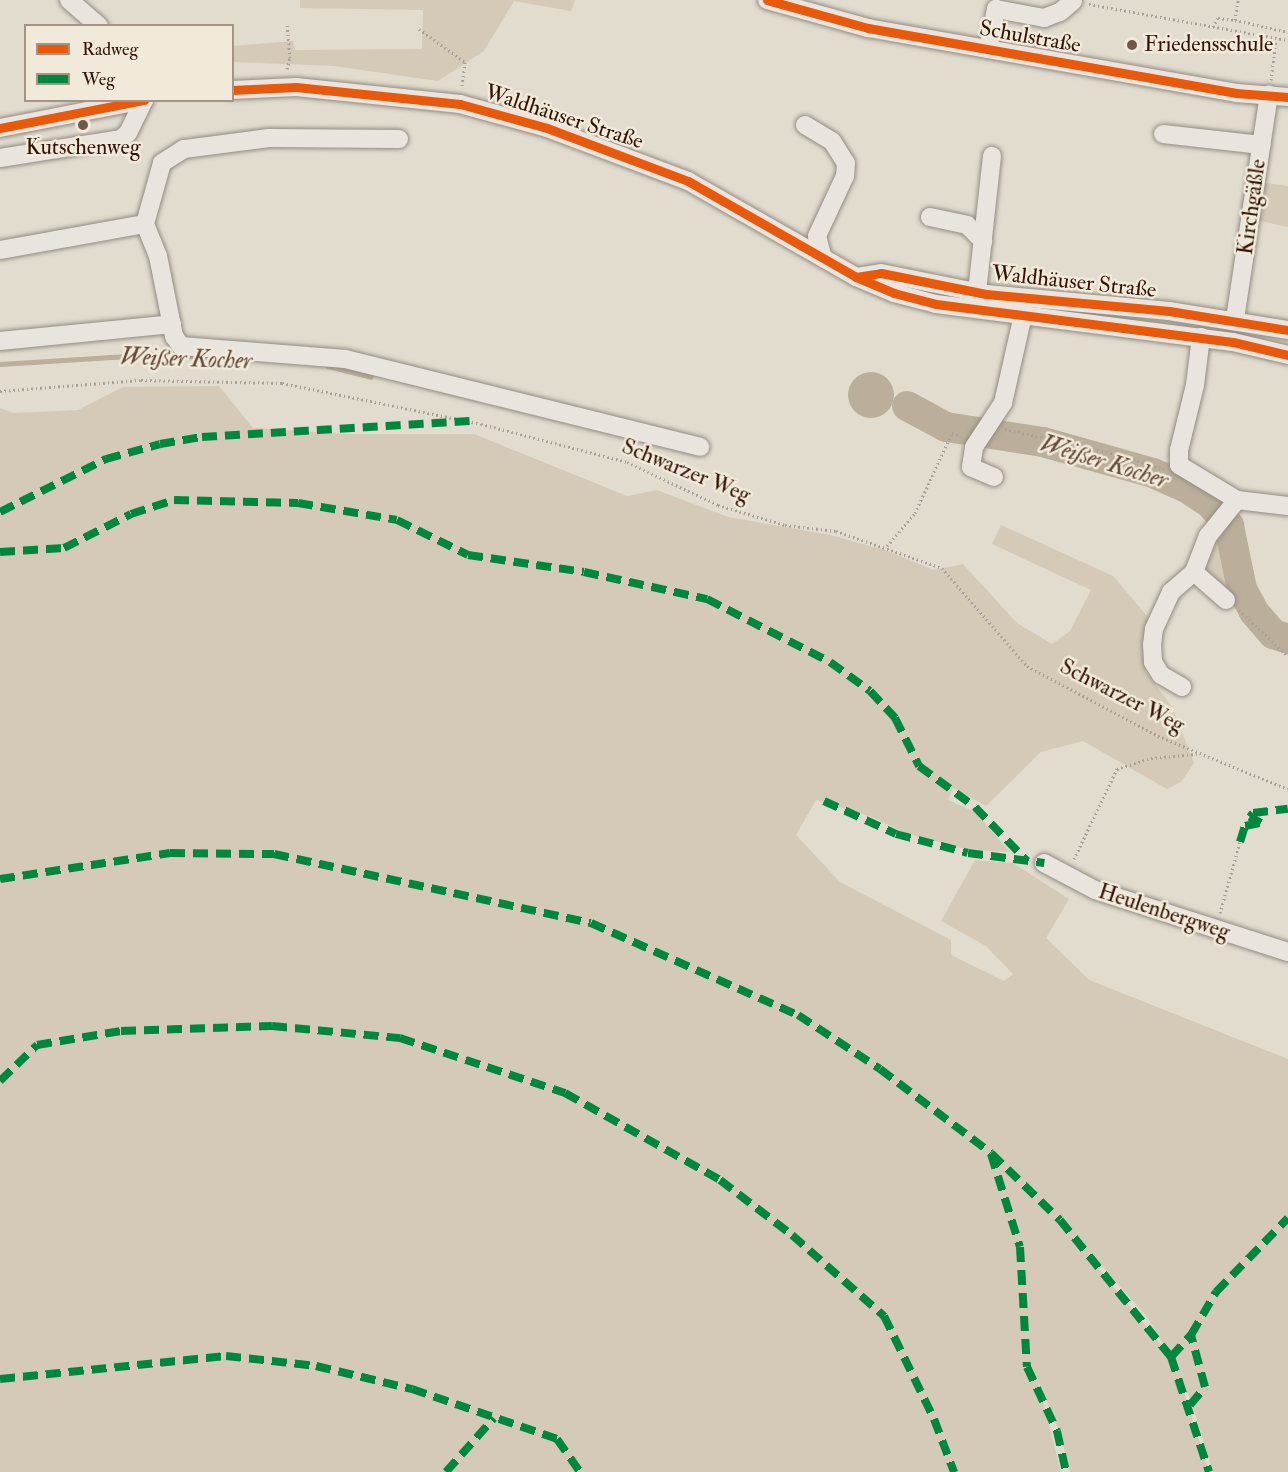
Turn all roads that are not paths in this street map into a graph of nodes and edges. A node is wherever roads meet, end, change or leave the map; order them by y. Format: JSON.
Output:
{"nodes":[{"id":1,"x":69,"y":0,"type":"edge"},
{"id":2,"x":767,"y":0,"type":"edge"},
{"id":3,"x":1073,"y":1,"type":"edge"},
{"id":4,"x":97,"y":24,"type":"edge"},
{"id":5,"x":988,"y":50,"type":"junction"},
{"id":6,"x":234,"y":90,"type":"edge"},
{"id":7,"x":1269,"y":95,"type":"junction"},
{"id":8,"x":1288,"y":97,"type":"edge"},
{"id":9,"x":134,"y":102,"type":"edge"},
{"id":10,"x":143,"y":102,"type":"edge"},
{"id":11,"x":805,"y":125,"type":"dead end"},
{"id":12,"x":0,"y":128,"type":"edge"},
{"id":13,"x":1163,"y":134,"type":"dead end"},
{"id":14,"x":399,"y":139,"type":"dead end"},
{"id":15,"x":1261,"y":145,"type":"junction"},
{"id":16,"x":992,"y":156,"type":"dead end"},
{"id":17,"x":0,"y":159,"type":"edge"},
{"id":18,"x":930,"y":217,"type":"dead end"},
{"id":19,"x":145,"y":224,"type":"junction"},
{"id":20,"x":983,"y":241,"type":"junction"},
{"id":21,"x":0,"y":250,"type":"edge"},
{"id":22,"x":823,"y":258,"type":"junction"},
{"id":23,"x":856,"y":277,"type":"junction"},
{"id":24,"x":977,"y":292,"type":"junction"},
{"id":25,"x":1023,"y":315,"type":"junction"},
{"id":26,"x":1235,"y":319,"type":"junction"},
{"id":27,"x":172,"y":324,"type":"junction"},
{"id":28,"x":1288,"y":330,"type":"edge"},
{"id":29,"x":1201,"y":337,"type":"junction"},
{"id":30,"x":0,"y":341,"type":"edge"},
{"id":31,"x":1288,"y":355,"type":"edge"},
{"id":32,"x":700,"y":447,"type":"dead end"},
{"id":33,"x":994,"y":477,"type":"dead end"},
{"id":34,"x":1233,"y":506,"type":"junction"},
{"id":35,"x":1288,"y":506,"type":"edge"},
{"id":36,"x":1194,"y":572,"type":"junction"},
{"id":37,"x":1226,"y":600,"type":"road end"},
{"id":38,"x":1182,"y":687,"type":"dead end"},
{"id":39,"x":1044,"y":863,"type":"dead end"},
{"id":40,"x":1288,"y":952,"type":"edge"}],
"edges":[{"from":1,"to":4,"type":"street"},
{"from":2,"to":5,"type":"street","name":"Schulstraße"},
{"from":3,"to":5,"type":"street"},
{"from":5,"to":7,"type":"street","name":"Schulstraße"},
{"from":6,"to":22,"type":"street","name":"Waldhäuser Straße"},
{"from":7,"to":8,"type":"street","name":"Schulstraße"},
{"from":7,"to":15,"type":"street","name":"Kirchgäßle"},
{"from":9,"to":12,"type":"street"},
{"from":10,"to":17,"type":"street"},
{"from":11,"to":22,"type":"street"},
{"from":13,"to":15,"type":"street"},
{"from":14,"to":19,"type":"street"},
{"from":15,"to":26,"type":"street","name":"Kirchgäßle"},
{"from":16,"to":20,"type":"street"},
{"from":18,"to":20,"type":"street"},
{"from":19,"to":21,"type":"street"},
{"from":19,"to":27,"type":"street"},
{"from":20,"to":24,"type":"street"},
{"from":22,"to":23,"type":"street","name":"Waldhäuser Straße"},
{"from":23,"to":24,"type":"street","name":"Waldhäuser Straße"},
{"from":23,"to":25,"type":"street","name":"Waldhäuser Straße"},
{"from":24,"to":26,"type":"street","name":"Waldhäuser Straße"},
{"from":25,"to":29,"type":"street","name":"Waldhäuser Straße"},
{"from":25,"to":33,"type":"street"},
{"from":26,"to":28,"type":"street","name":"Waldhäuser Straße"},
{"from":27,"to":30,"type":"street"},
{"from":27,"to":32,"type":"street"},
{"from":29,"to":31,"type":"street","name":"Waldhäuser Straße"},
{"from":29,"to":34,"type":"street"},
{"from":34,"to":35,"type":"street"},
{"from":34,"to":36,"type":"street"},
{"from":36,"to":37,"type":"street"},
{"from":36,"to":38,"type":"street"},
{"from":39,"to":40,"type":"street","name":"Heulenbergweg"}]}
